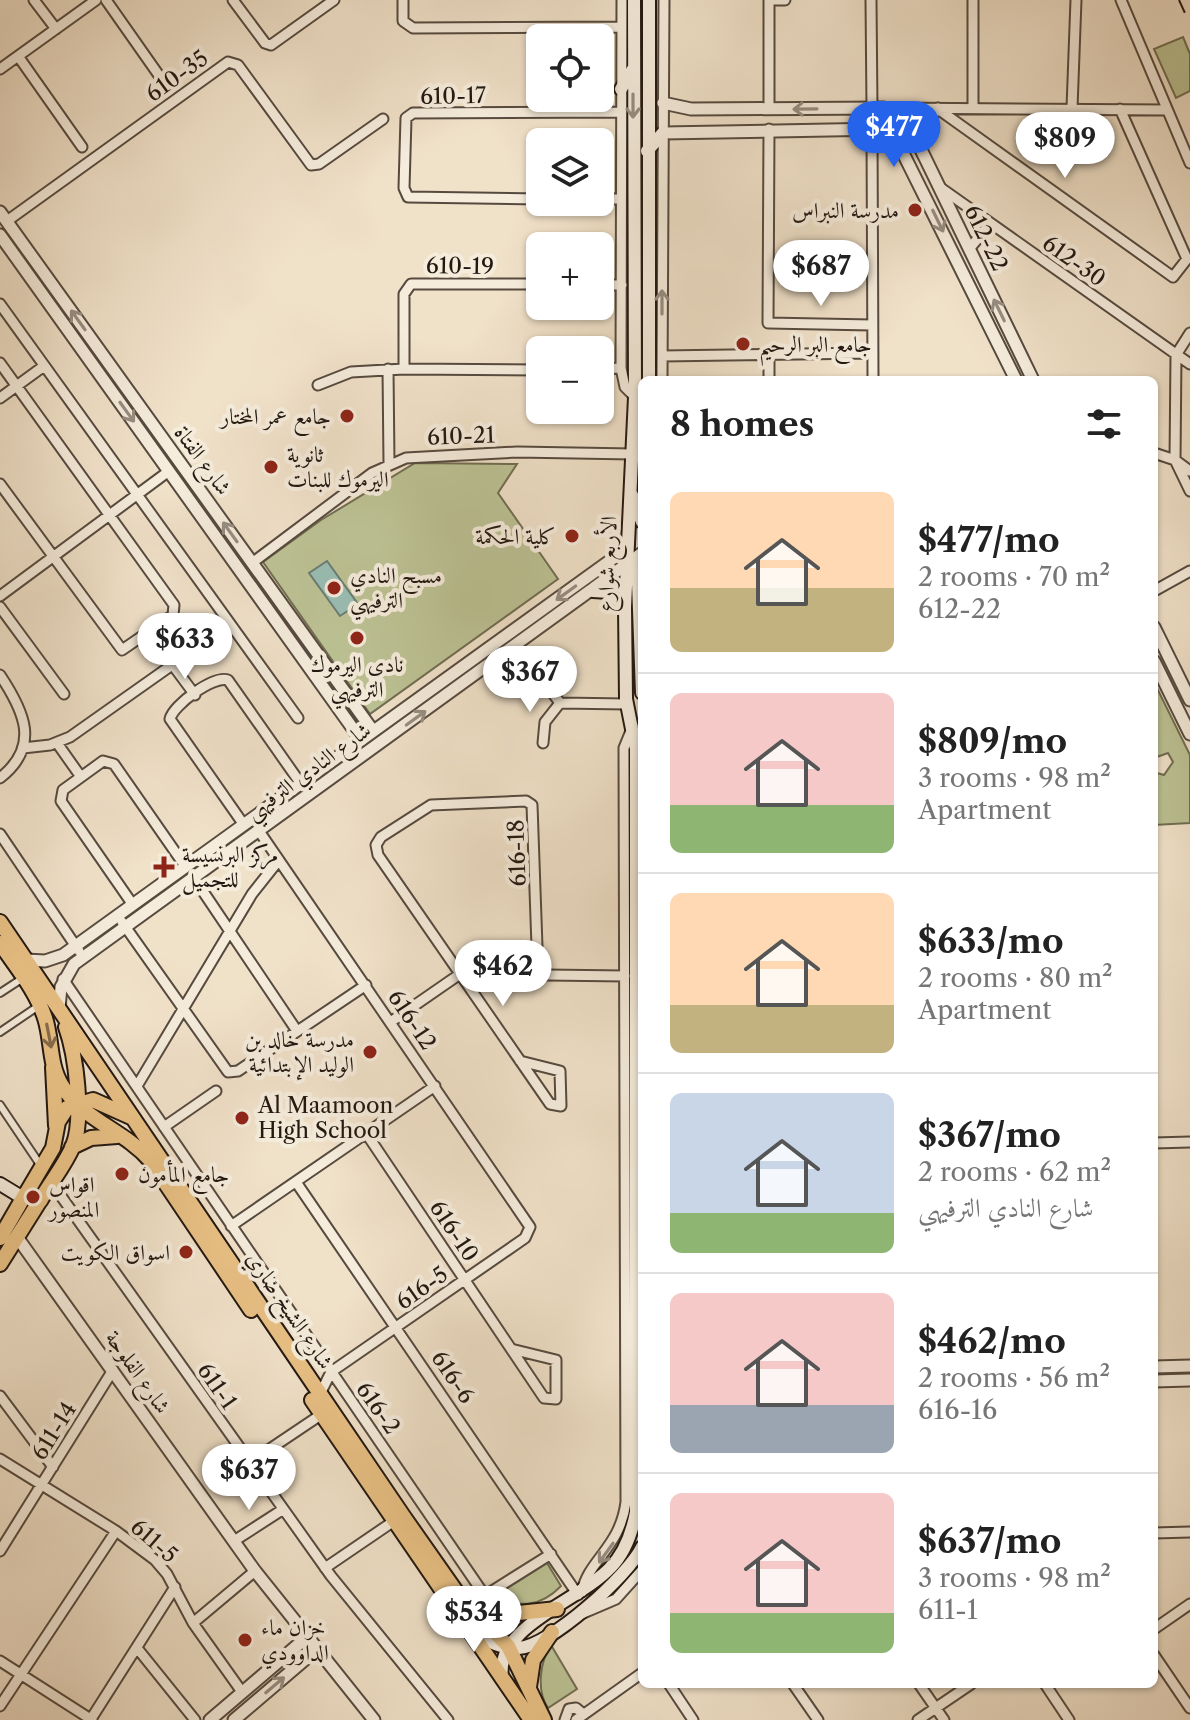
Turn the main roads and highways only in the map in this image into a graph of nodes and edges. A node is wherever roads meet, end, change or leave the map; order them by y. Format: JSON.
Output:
{"nodes":[{"id":1,"x":634,"y":6,"type":"edge"},
{"id":2,"x":649,"y":6,"type":"edge"},
{"id":3,"x":628,"y":29,"type":"junction"},
{"id":4,"x":649,"y":35,"type":"junction"},
{"id":5,"x":633,"y":69,"type":"junction"},
{"id":6,"x":621,"y":89,"type":"road end"},
{"id":7,"x":649,"y":92,"type":"junction"},
{"id":8,"x":663,"y":103,"type":"road end"},
{"id":9,"x":663,"y":133,"type":"road end"},
{"id":10,"x":647,"y":151,"type":"junction"},
{"id":11,"x":649,"y":376,"type":"edge"},
{"id":12,"x":630,"y":493,"type":"junction"},
{"id":13,"x":638,"y":512,"type":"edge"},
{"id":14,"x":632,"y":583,"type":"junction"},
{"id":15,"x":593,"y":591,"type":"road end"},
{"id":16,"x":625,"y":607,"type":"junction"},
{"id":17,"x":638,"y":649,"type":"edge"},
{"id":18,"x":0,"y":922,"type":"edge"},
{"id":19,"x":0,"y":943,"type":"edge"},
{"id":20,"x":638,"y":990,"type":"edge"},
{"id":21,"x":59,"y":1008,"type":"junction"},
{"id":22,"x":53,"y":1063,"type":"junction"},
{"id":23,"x":76,"y":1102,"type":"junction"},
{"id":24,"x":135,"y":1119,"type":"junction"},
{"id":25,"x":57,"y":1130,"type":"junction"},
{"id":26,"x":124,"y":1137,"type":"junction"},
{"id":27,"x":72,"y":1147,"type":"junction"},
{"id":28,"x":47,"y":1176,"type":"junction"},
{"id":29,"x":0,"y":1184,"type":"edge"},
{"id":30,"x":31,"y":1197,"type":"junction"},
{"id":31,"x":638,"y":1199,"type":"edge"},
{"id":32,"x":6,"y":1230,"type":"edge"},
{"id":33,"x":0,"y":1264,"type":"edge"},
{"id":34,"x":638,"y":1553,"type":"edge"},
{"id":35,"x":464,"y":1601,"type":"junction"},
{"id":36,"x":557,"y":1609,"type":"junction"},
{"id":37,"x":463,"y":1618,"type":"junction"},
{"id":38,"x":552,"y":1632,"type":"junction"},
{"id":39,"x":508,"y":1646,"type":"junction"},
{"id":40,"x":502,"y":1679,"type":"junction"},
{"id":41,"x":530,"y":1695,"type":"junction"},
{"id":42,"x":531,"y":1720,"type":"edge"},
{"id":43,"x":544,"y":1720,"type":"edge"}],
"edges":[{"from":1,"to":2,"type":"main road"},
{"from":1,"to":3,"type":"main road","name":"الأربع شوارع"},
{"from":2,"to":4,"type":"main road"},
{"from":3,"to":4,"type":"main road"},
{"from":3,"to":5,"type":"main road","name":"الأربع شوارع"},
{"from":4,"to":7,"type":"main road"},
{"from":5,"to":6,"type":"main road"},
{"from":5,"to":12,"type":"main road","name":"الأربع شوارع","one_way":true},
{"from":7,"to":8,"type":"main road"},
{"from":7,"to":10,"type":"main road"},
{"from":9,"to":10,"type":"main road"},
{"from":10,"to":11,"type":"main road"},
{"from":12,"to":13,"type":"main road"},
{"from":12,"to":14,"type":"main road","name":"الأربع شوارع"},
{"from":14,"to":16,"type":"main road","name":"الأربع شوارع"},
{"from":14,"to":17,"type":"main road"},
{"from":15,"to":16,"type":"main road"},
{"from":16,"to":20,"type":"main road","name":"الأربع شوارع"},
{"from":18,"to":21,"type":"main road","name":"شارع الشيخ ضاري"},
{"from":19,"to":22,"type":"main road","name":"شارع الشيخ ضاري","one_way":true},
{"from":21,"to":23,"type":"main road"},
{"from":21,"to":24,"type":"main road","name":"شارع الشيخ ضاري"},
{"from":22,"to":23,"type":"main road","name":"شارع الشيخ ضاري"},
{"from":22,"to":25,"type":"main road"},
{"from":23,"to":24,"type":"main road"},
{"from":23,"to":25,"type":"main road"},
{"from":23,"to":26,"type":"main road","name":"شارع الشيخ ضاري"},
{"from":23,"to":27,"type":"main road"},
{"from":24,"to":35,"type":"main road","name":"شارع الشيخ ضاري"},
{"from":25,"to":28,"type":"main road"},
{"from":26,"to":27,"type":"main road"},
{"from":26,"to":37,"type":"main road","name":"شارع الشيخ ضاري"},
{"from":27,"to":28,"type":"main road"},
{"from":28,"to":30,"type":"main road"},
{"from":29,"to":30,"type":"main road"},
{"from":30,"to":32,"type":"main road"},
{"from":31,"to":36,"type":"main road","name":"الأربع شوارع"},
{"from":32,"to":33,"type":"main road"},
{"from":34,"to":38,"type":"main road"},
{"from":35,"to":36,"type":"main road"},
{"from":35,"to":39,"type":"main road","name":"شارع الشيخ ضاري"},
{"from":36,"to":39,"type":"main road","name":"الأربع شوارع"},
{"from":37,"to":39,"type":"main road"},
{"from":37,"to":40,"type":"main road","name":"شارع الشيخ ضاري"},
{"from":38,"to":39,"type":"main road"},
{"from":38,"to":41,"type":"main road"},
{"from":39,"to":40,"type":"main road"},
{"from":39,"to":41,"type":"main road","name":"شارع الشيخ ضاري"},
{"from":40,"to":42,"type":"main road","name":"شارع الشيخ ضاري"},
{"from":41,"to":43,"type":"main road","name":"شارع الشيخ ضاري"}]}
